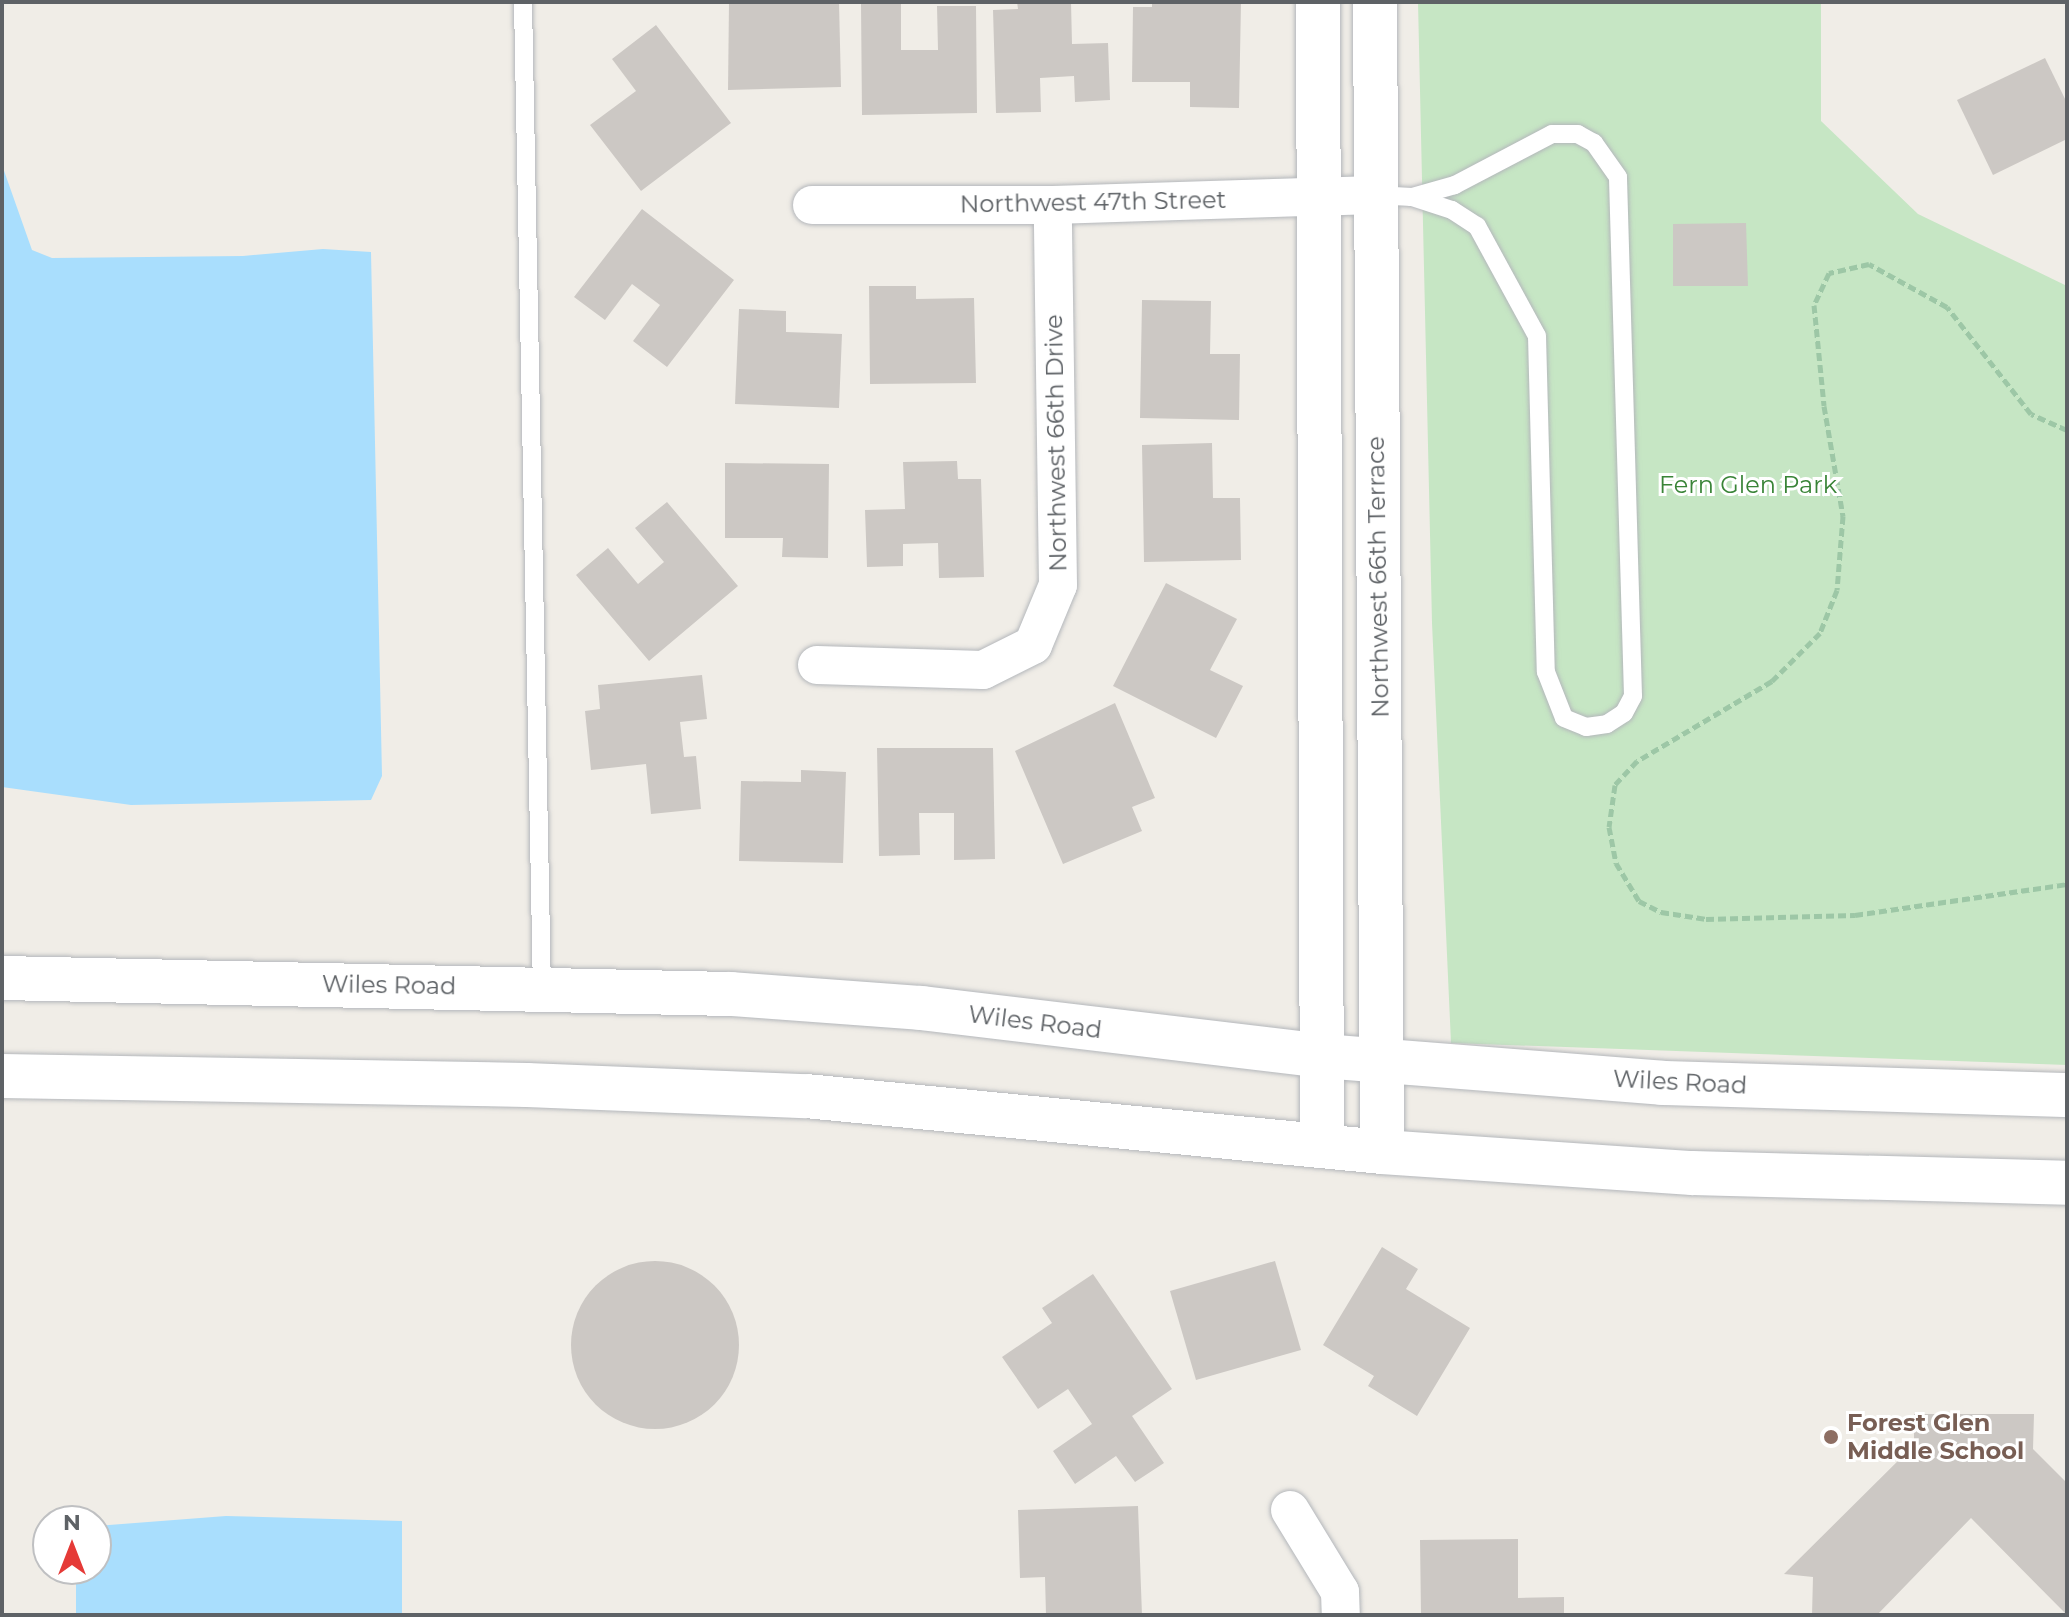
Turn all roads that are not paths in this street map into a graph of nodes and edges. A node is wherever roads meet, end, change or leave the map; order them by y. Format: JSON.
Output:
{"nodes":[{"id":1,"x":523,"y":2,"type":"edge"},
{"id":2,"x":1318,"y":2,"type":"edge"},
{"id":3,"x":1375,"y":2,"type":"edge"},
{"id":4,"x":1394,"y":196,"type":"junction"},
{"id":5,"x":1320,"y":197,"type":"junction"},
{"id":6,"x":812,"y":205,"type":"dead end"},
{"id":7,"x":1053,"y":205,"type":"junction"},
{"id":8,"x":817,"y":665,"type":"dead end"},
{"id":9,"x":2,"y":978,"type":"edge"},
{"id":10,"x":542,"y":988,"type":"junction"},
{"id":11,"x":1322,"y":1056,"type":"junction"},
{"id":12,"x":1383,"y":1061,"type":"junction"},
{"id":13,"x":2,"y":1076,"type":"edge"},
{"id":14,"x":2067,"y":1095,"type":"edge"},
{"id":15,"x":1322,"y":1145,"type":"junction"},
{"id":16,"x":1382,"y":1152,"type":"junction"},
{"id":17,"x":2067,"y":1183,"type":"edge"},
{"id":18,"x":1290,"y":1510,"type":"dead end"},
{"id":19,"x":1341,"y":1615,"type":"edge"}],
"edges":[{"from":1,"to":10,"type":"lane"},
{"from":2,"to":5,"type":"main road"},
{"from":3,"to":4,"type":"main road","name":"Northwest 66th Terrace"},
{"from":4,"to":4,"type":"lane"},
{"from":4,"to":5,"type":"street","name":"Northwest 47th Street"},
{"from":4,"to":12,"type":"main road","name":"Northwest 66th Terrace"},
{"from":5,"to":7,"type":"street","name":"Northwest 47th Street"},
{"from":5,"to":11,"type":"main road"},
{"from":6,"to":7,"type":"street","name":"Northwest 47th Street"},
{"from":7,"to":8,"type":"street","name":"Northwest 66th Drive"},
{"from":9,"to":10,"type":"main road","name":"Wiles Road"},
{"from":10,"to":11,"type":"main road","name":"Wiles Road"},
{"from":11,"to":12,"type":"main road","name":"Wiles Road"},
{"from":11,"to":15,"type":"main road"},
{"from":12,"to":14,"type":"main road","name":"Wiles Road"},
{"from":12,"to":16,"type":"main road","name":"Northwest 66th Terrace"},
{"from":13,"to":15,"type":"main road"},
{"from":15,"to":16,"type":"main road"},
{"from":16,"to":17,"type":"main road"},
{"from":18,"to":19,"type":"street"}]}
